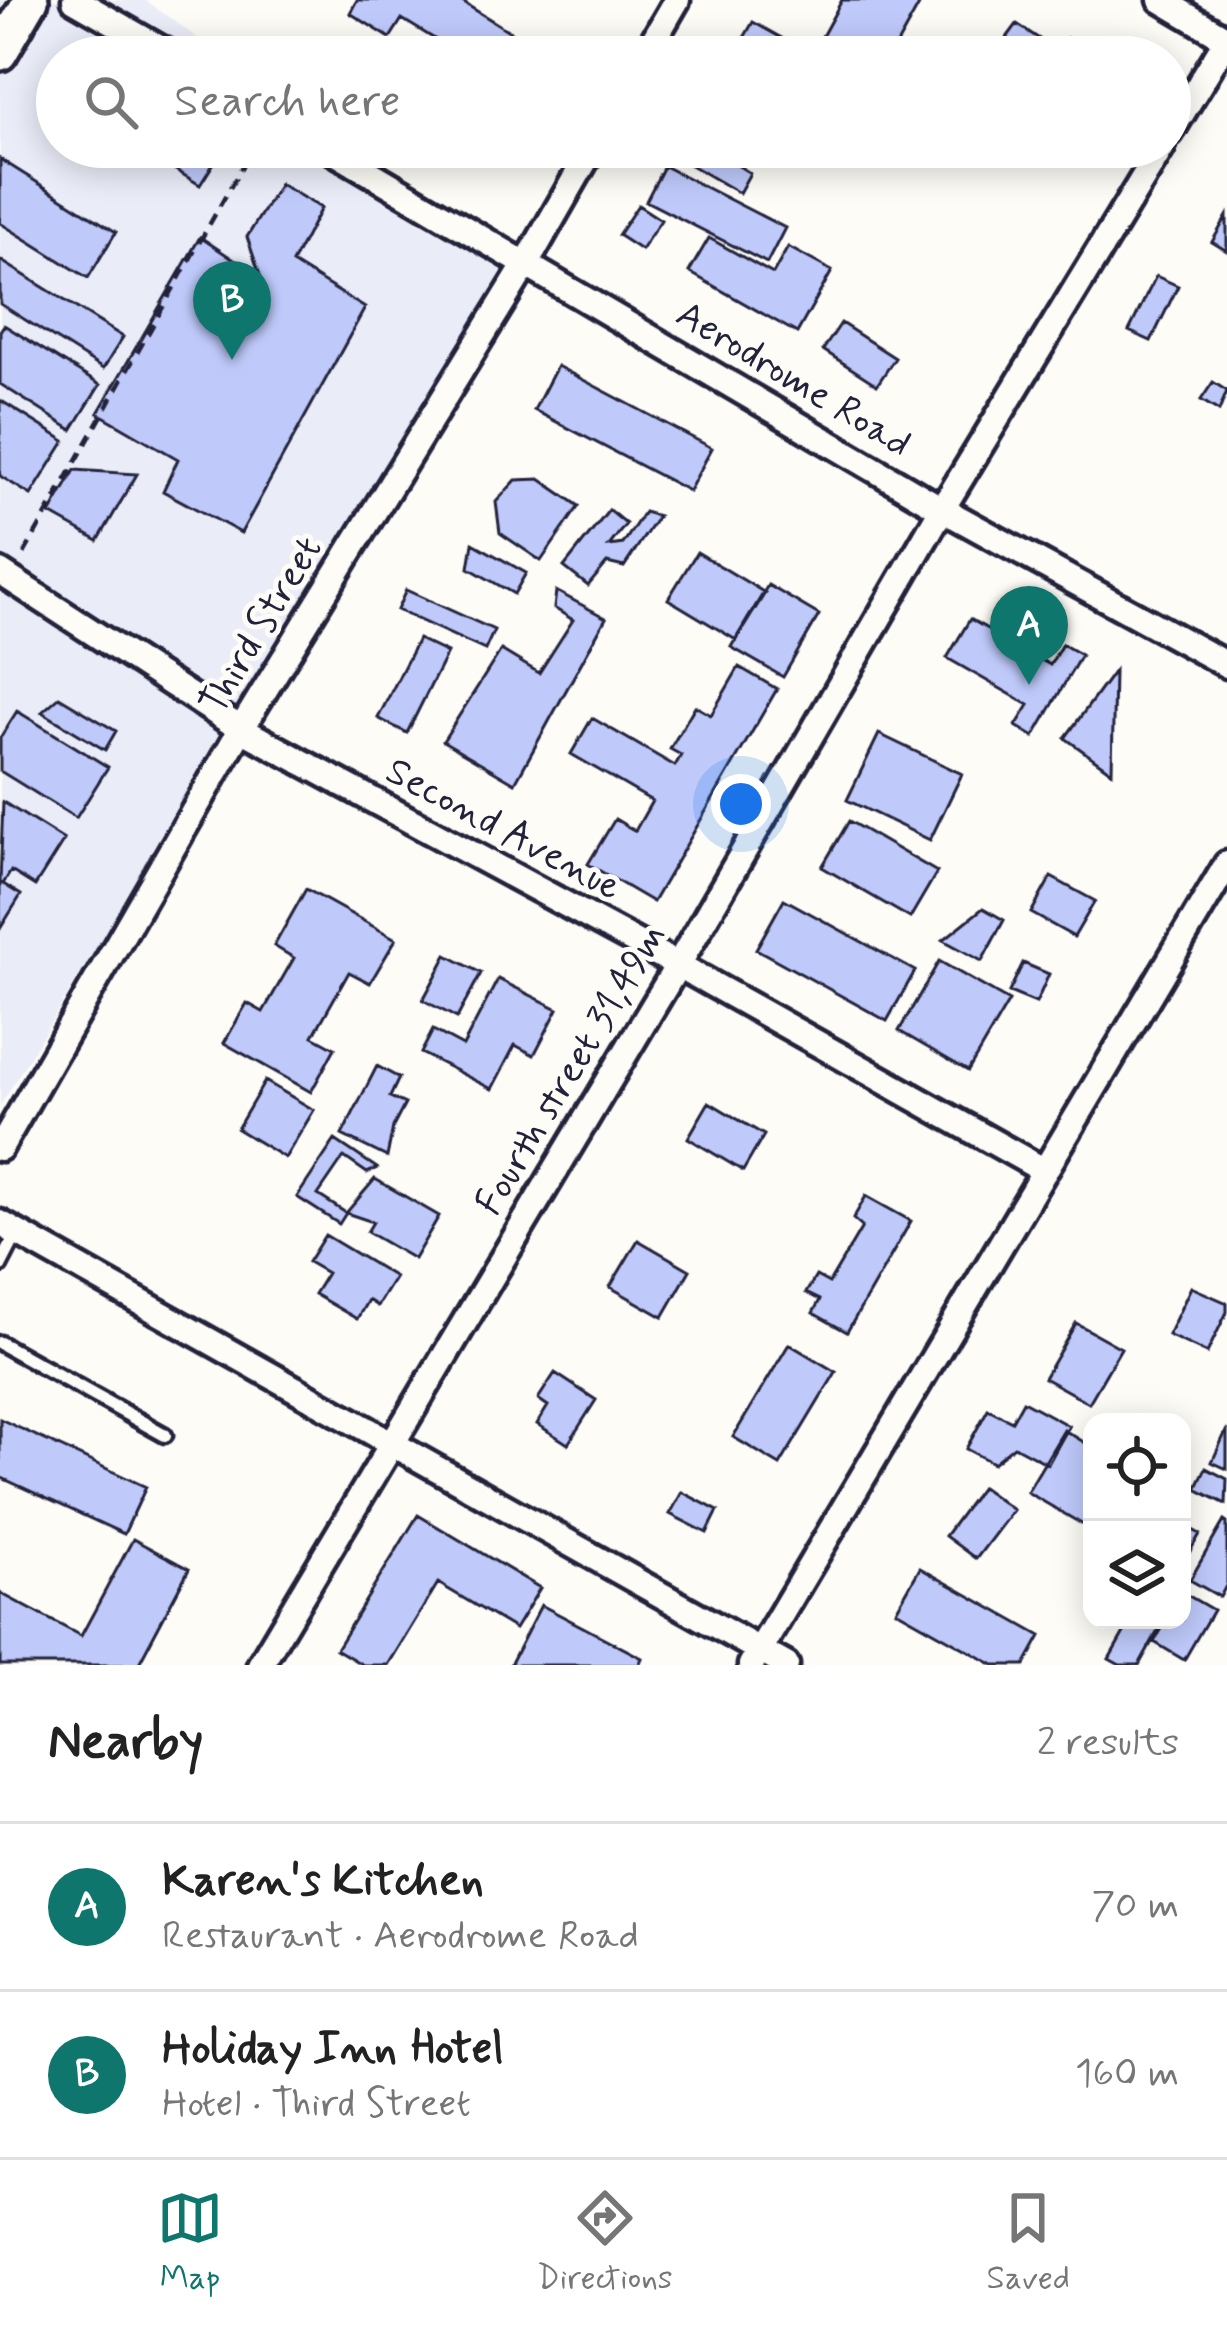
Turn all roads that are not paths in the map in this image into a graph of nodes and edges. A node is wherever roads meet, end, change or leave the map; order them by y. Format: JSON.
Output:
{"nodes":[{"id":1,"x":31,"y":0,"type":"edge"},
{"id":2,"x":75,"y":0,"type":"edge"},
{"id":3,"x":676,"y":0,"type":"edge"},
{"id":4,"x":1161,"y":0,"type":"edge"},
{"id":5,"x":139,"y":36,"type":"edge"},
{"id":6,"x":656,"y":36,"type":"edge"},
{"id":7,"x":1227,"y":39,"type":"edge"},
{"id":8,"x":0,"y":53,"type":"edge"},
{"id":9,"x":1191,"y":98,"type":"edge"},
{"id":10,"x":362,"y":168,"type":"edge"},
{"id":11,"x":580,"y":168,"type":"edge"},
{"id":12,"x":1149,"y":168,"type":"edge"},
{"id":13,"x":526,"y":264,"type":"junction"},
{"id":14,"x":942,"y":509,"type":"junction"},
{"id":15,"x":5,"y":574,"type":"edge"},
{"id":16,"x":1227,"y":665,"type":"edge"},
{"id":17,"x":241,"y":729,"type":"junction"},
{"id":18,"x":1227,"y":864,"type":"edge"},
{"id":19,"x":678,"y":965,"type":"junction"},
{"id":20,"x":0,"y":1148,"type":"edge"},
{"id":21,"x":1045,"y":1171,"type":"junction"},
{"id":22,"x":9,"y":1228,"type":"edge"},
{"id":23,"x":0,"y":1266,"type":"edge"},
{"id":24,"x":0,"y":1343,"type":"edge"},
{"id":25,"x":165,"y":1435,"type":"dead end"},
{"id":26,"x":390,"y":1446,"type":"junction"},
{"id":27,"x":756,"y":1657,"type":"edge"},
{"id":28,"x":260,"y":1665,"type":"edge"},
{"id":29,"x":786,"y":1665,"type":"edge"}],
"edges":[{"from":1,"to":8,"type":"main road"},
{"from":2,"to":5,"type":"street"},
{"from":3,"to":6,"type":"street"},
{"from":4,"to":7,"type":"street"},
{"from":7,"to":9,"type":"street"},
{"from":10,"to":13,"type":"street","name":"Aerodrome Road"},
{"from":11,"to":13,"type":"street","name":"Third Street"},
{"from":12,"to":14,"type":"street","name":"Fourth street 31,49m"},
{"from":13,"to":14,"type":"street","name":"Aerodrome Road"},
{"from":13,"to":17,"type":"street","name":"Third Street"},
{"from":14,"to":16,"type":"street","name":"Aerodrome Road"},
{"from":14,"to":19,"type":"street","name":"Fourth street 31,49m"},
{"from":15,"to":17,"type":"street","name":"Second Avenue"},
{"from":17,"to":19,"type":"street","name":"Second Avenue"},
{"from":17,"to":20,"type":"street","name":"Third Street"},
{"from":18,"to":21,"type":"street"},
{"from":19,"to":21,"type":"street","name":"Second Avenue"},
{"from":19,"to":26,"type":"street","name":"Fourth street 31,49m"},
{"from":21,"to":27,"type":"street"},
{"from":22,"to":23,"type":"lane"},
{"from":22,"to":26,"type":"street"},
{"from":24,"to":25,"type":"lane"},
{"from":26,"to":27,"type":"street"},
{"from":26,"to":28,"type":"street","name":"Fourth street 31,49m"},
{"from":27,"to":29,"type":"street"}]}
